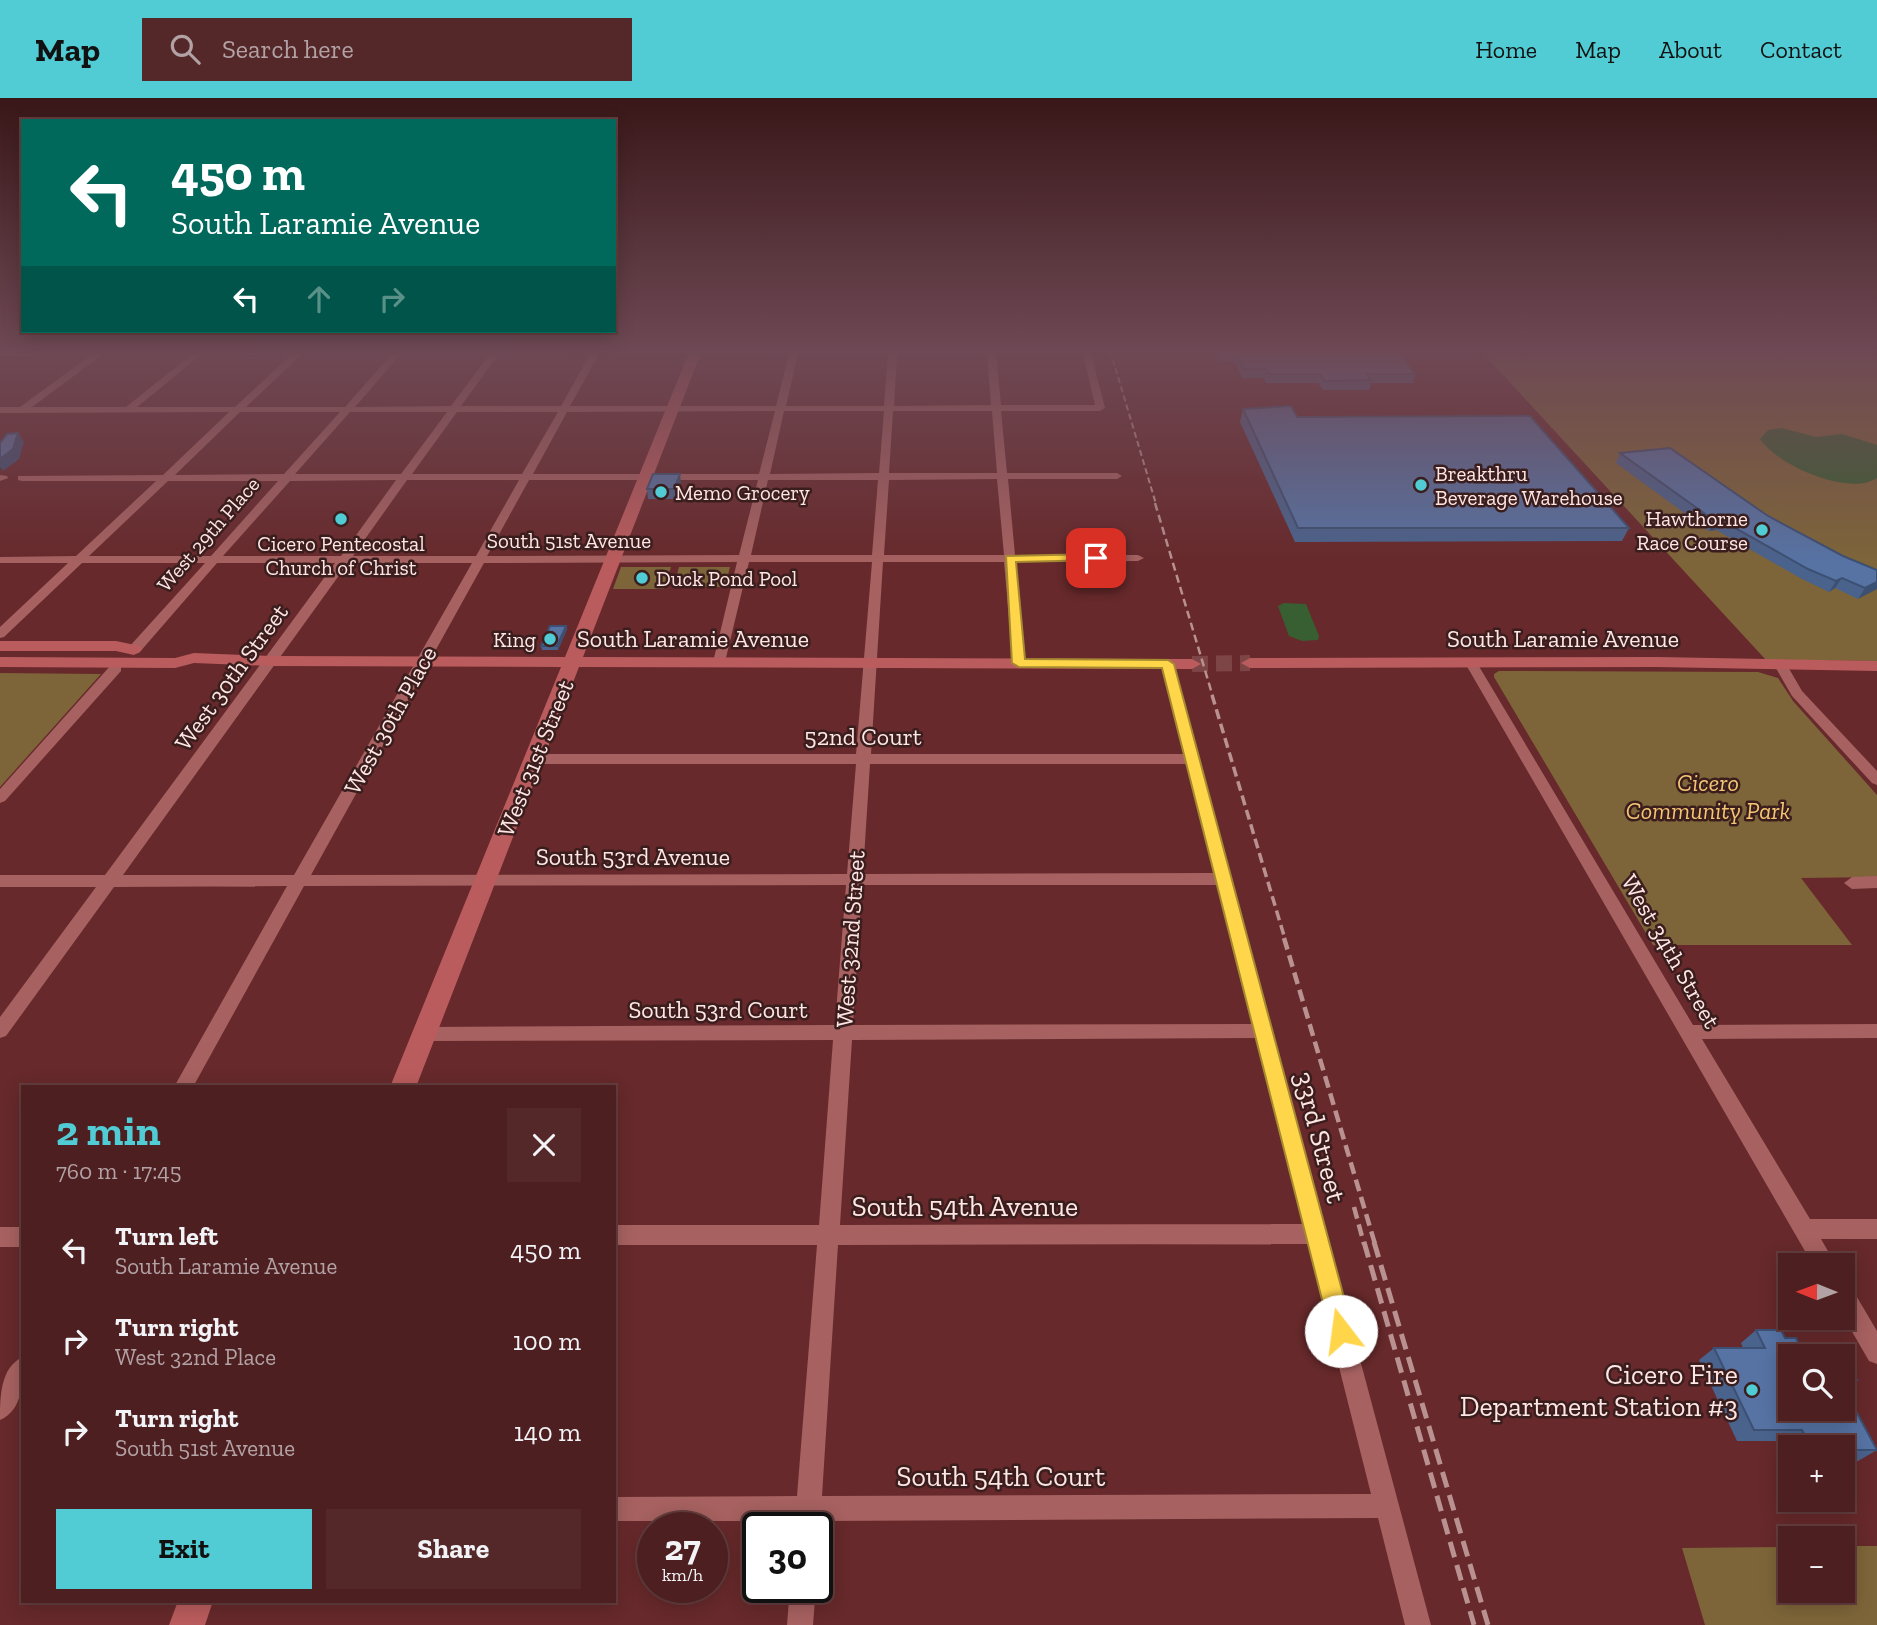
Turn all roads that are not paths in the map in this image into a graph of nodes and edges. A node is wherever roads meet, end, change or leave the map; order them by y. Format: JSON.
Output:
{"nodes":[{"id":1,"x":225,"y":421,"type":"edge"},
{"id":2,"x":337,"y":421,"type":"edge"},
{"id":3,"x":446,"y":421,"type":"edge"},
{"id":4,"x":557,"y":421,"type":"edge"},
{"id":5,"x":667,"y":421,"type":"edge"},
{"id":6,"x":778,"y":421,"type":"edge"},
{"id":7,"x":888,"y":421,"type":"edge"},
{"id":8,"x":997,"y":421,"type":"edge"},
{"id":9,"x":1002,"y":476,"type":"junction"},
{"id":10,"x":1117,"y":476,"type":"dead end"},
{"id":11,"x":526,"y":477,"type":"junction"},
{"id":12,"x":645,"y":477,"type":"junction"},
{"id":13,"x":764,"y":477,"type":"junction"},
{"id":14,"x":884,"y":477,"type":"junction"},
{"id":15,"x":22,"y":478,"type":"dead end"},
{"id":16,"x":165,"y":478,"type":"junction"},
{"id":17,"x":285,"y":478,"type":"junction"},
{"id":18,"x":404,"y":478,"type":"junction"},
{"id":19,"x":878,"y":558,"type":"junction"},
{"id":20,"x":1010,"y":558,"type":"junction"},
{"id":21,"x":1139,"y":558,"type":"dead end"},
{"id":22,"x":345,"y":559,"type":"junction"},
{"id":23,"x":480,"y":559,"type":"junction"},
{"id":24,"x":613,"y":559,"type":"junction"},
{"id":25,"x":745,"y":559,"type":"junction"},
{"id":26,"x":0,"y":560,"type":"edge"},
{"id":27,"x":78,"y":560,"type":"junction"},
{"id":28,"x":213,"y":560,"type":"junction"},
{"id":29,"x":0,"y":634,"type":"edge"},
{"id":30,"x":0,"y":646,"type":"edge"},
{"id":31,"x":134,"y":650,"type":"junction"},
{"id":32,"x":0,"y":654,"type":"edge"},
{"id":33,"x":194,"y":658,"type":"junction"},
{"id":34,"x":270,"y":661,"type":"junction"},
{"id":35,"x":0,"y":662,"type":"edge"},
{"id":36,"x":422,"y":662,"type":"junction"},
{"id":37,"x":573,"y":662,"type":"junction"},
{"id":38,"x":719,"y":662,"type":"junction"},
{"id":39,"x":160,"y":663,"type":"junction"},
{"id":40,"x":870,"y":663,"type":"junction"},
{"id":41,"x":1019,"y":663,"type":"junction"},
{"id":42,"x":1250,"y":663,"type":"tunnel mouth"},
{"id":43,"x":1471,"y":663,"type":"junction"},
{"id":44,"x":1779,"y":663,"type":"junction"},
{"id":45,"x":1168,"y":664,"type":"junction"},
{"id":46,"x":1192,"y":664,"type":"tunnel mouth"},
{"id":47,"x":1877,"y":666,"type":"edge"},
{"id":48,"x":116,"y":668,"type":"junction"},
{"id":49,"x":0,"y":669,"type":"edge"},
{"id":50,"x":534,"y":759,"type":"junction"},
{"id":51,"x":863,"y":759,"type":"junction"},
{"id":52,"x":1193,"y":759,"type":"junction"},
{"id":53,"x":1858,"y":759,"type":"junction"},
{"id":54,"x":1877,"y":759,"type":"edge"},
{"id":55,"x":1877,"y":780,"type":"edge"},
{"id":56,"x":0,"y":798,"type":"edge"},
{"id":57,"x":486,"y":878,"type":"junction"},
{"id":58,"x":301,"y":879,"type":"junction"},
{"id":59,"x":855,"y":879,"type":"junction"},
{"id":60,"x":1224,"y":879,"type":"junction"},
{"id":61,"x":0,"y":881,"type":"edge"},
{"id":62,"x":110,"y":881,"type":"junction"},
{"id":63,"x":1877,"y":882,"type":"edge"},
{"id":64,"x":1852,"y":883,"type":"dead end"},
{"id":65,"x":0,"y":1031,"type":"edge"},
{"id":66,"x":1264,"y":1031,"type":"junction"},
{"id":67,"x":1877,"y":1031,"type":"edge"},
{"id":68,"x":1688,"y":1032,"type":"junction"},
{"id":69,"x":843,"y":1033,"type":"junction"},
{"id":70,"x":424,"y":1034,"type":"junction"},
{"id":71,"x":184,"y":1085,"type":"edge"},
{"id":72,"x":404,"y":1085,"type":"edge"},
{"id":73,"x":1804,"y":1229,"type":"junction"},
{"id":74,"x":1877,"y":1229,"type":"edge"},
{"id":75,"x":828,"y":1234,"type":"junction"},
{"id":76,"x":1316,"y":1234,"type":"junction"},
{"id":77,"x":616,"y":1235,"type":"edge"},
{"id":78,"x":0,"y":1237,"type":"edge"},
{"id":79,"x":21,"y":1237,"type":"edge"},
{"id":80,"x":1818,"y":1253,"type":"edge"},
{"id":81,"x":1855,"y":1315,"type":"edge"},
{"id":82,"x":1877,"y":1353,"type":"edge"},
{"id":83,"x":21,"y":1371,"type":"edge"},
{"id":84,"x":0,"y":1408,"type":"edge"},
{"id":85,"x":1387,"y":1506,"type":"junction"},
{"id":86,"x":616,"y":1509,"type":"edge"},
{"id":87,"x":808,"y":1512,"type":"edge"},
{"id":88,"x":742,"y":1515,"type":"edge"},
{"id":89,"x":833,"y":1517,"type":"edge"},
{"id":90,"x":195,"y":1603,"type":"edge"},
{"id":91,"x":802,"y":1603,"type":"edge"},
{"id":92,"x":187,"y":1625,"type":"edge"},
{"id":93,"x":800,"y":1625,"type":"edge"},
{"id":94,"x":1418,"y":1625,"type":"edge"}],
"edges":[{"from":1,"to":16,"type":"street"},
{"from":2,"to":17,"type":"street","name":"West 29th Place"},
{"from":3,"to":18,"type":"street","name":"West 30th Street"},
{"from":4,"to":11,"type":"street","name":"West 30th Place"},
{"from":5,"to":12,"type":"main road","name":"West 31st Street"},
{"from":6,"to":13,"type":"street"},
{"from":7,"to":14,"type":"street","name":"West 32nd Street"},
{"from":8,"to":9,"type":"street"},
{"from":9,"to":10,"type":"street"},
{"from":9,"to":14,"type":"street"},
{"from":9,"to":20,"type":"street"},
{"from":11,"to":12,"type":"street"},
{"from":11,"to":18,"type":"street"},
{"from":11,"to":23,"type":"street","name":"West 30th Place"},
{"from":12,"to":13,"type":"street"},
{"from":12,"to":24,"type":"main road","name":"West 31st Street"},
{"from":13,"to":14,"type":"street"},
{"from":13,"to":25,"type":"street"},
{"from":14,"to":19,"type":"street","name":"West 32nd Street"},
{"from":15,"to":16,"type":"street"},
{"from":16,"to":17,"type":"street"},
{"from":16,"to":27,"type":"street"},
{"from":17,"to":18,"type":"street"},
{"from":17,"to":28,"type":"street","name":"West 29th Place"},
{"from":18,"to":22,"type":"street","name":"West 30th Street"},
{"from":19,"to":20,"type":"street","name":"South 51st Avenue"},
{"from":19,"to":25,"type":"street","name":"South 51st Avenue"},
{"from":19,"to":40,"type":"street","name":"West 32nd Street"},
{"from":20,"to":21,"type":"street","name":"South 51st Avenue"},
{"from":20,"to":41,"type":"street"},
{"from":22,"to":23,"type":"street","name":"South 51st Avenue"},
{"from":22,"to":28,"type":"street","name":"South 51st Avenue"},
{"from":22,"to":34,"type":"street","name":"West 30th Street"},
{"from":23,"to":24,"type":"street","name":"South 51st Avenue"},
{"from":23,"to":36,"type":"street","name":"West 30th Place"},
{"from":24,"to":25,"type":"street","name":"South 51st Avenue"},
{"from":24,"to":37,"type":"main road","name":"West 31st Street"},
{"from":25,"to":38,"type":"street"},
{"from":26,"to":27,"type":"street","name":"South 51st Avenue"},
{"from":27,"to":28,"type":"street","name":"South 51st Avenue"},
{"from":27,"to":29,"type":"street"},
{"from":28,"to":31,"type":"street","name":"West 29th Place"},
{"from":30,"to":31,"type":"main road"},
{"from":31,"to":32,"type":"main road","name":"South Laramie Avenue"},
{"from":31,"to":33,"type":"main road","name":"South Laramie Avenue"},
{"from":33,"to":34,"type":"main road","name":"South Laramie Avenue"},
{"from":33,"to":39,"type":"main road","name":"South Laramie Avenue"},
{"from":34,"to":36,"type":"main road","name":"South Laramie Avenue"},
{"from":34,"to":62,"type":"street","name":"West 30th Street"},
{"from":35,"to":39,"type":"main road","name":"South Laramie Avenue"},
{"from":36,"to":37,"type":"main road","name":"South Laramie Avenue"},
{"from":36,"to":58,"type":"street","name":"West 30th Place"},
{"from":37,"to":38,"type":"main road","name":"South Laramie Avenue"},
{"from":37,"to":50,"type":"main road","name":"West 31st Street"},
{"from":38,"to":40,"type":"main road","name":"South Laramie Avenue"},
{"from":39,"to":48,"type":"main road"},
{"from":40,"to":41,"type":"main road","name":"South Laramie Avenue"},
{"from":40,"to":51,"type":"street","name":"West 32nd Street"},
{"from":41,"to":45,"type":"main road","name":"South Laramie Avenue"},
{"from":42,"to":43,"type":"main road","name":"South Laramie Avenue"},
{"from":43,"to":44,"type":"main road","name":"South Laramie Avenue"},
{"from":43,"to":68,"type":"street","name":"West 34th Street"},
{"from":44,"to":47,"type":"main road","name":"South Laramie Avenue"},
{"from":44,"to":53,"type":"street"},
{"from":45,"to":46,"type":"main road","name":"South Laramie Avenue"},
{"from":45,"to":52,"type":"street","name":"33rd Street"},
{"from":48,"to":49,"type":"main road"},
{"from":48,"to":56,"type":"street"},
{"from":50,"to":51,"type":"street","name":"52nd Court"},
{"from":50,"to":57,"type":"main road","name":"West 31st Street"},
{"from":51,"to":52,"type":"street","name":"52nd Court"},
{"from":51,"to":59,"type":"street","name":"West 32nd Street"},
{"from":52,"to":60,"type":"street","name":"33rd Street"},
{"from":53,"to":54,"type":"street"},
{"from":53,"to":55,"type":"street"},
{"from":57,"to":58,"type":"street","name":"South 53rd Avenue"},
{"from":57,"to":59,"type":"street","name":"South 53rd Avenue"},
{"from":57,"to":70,"type":"main road","name":"West 31st Street"},
{"from":58,"to":62,"type":"street","name":"South 53rd Avenue"},
{"from":58,"to":71,"type":"street","name":"West 30th Place"},
{"from":59,"to":60,"type":"street","name":"South 53rd Avenue"},
{"from":59,"to":69,"type":"street","name":"West 32nd Street"},
{"from":60,"to":66,"type":"street","name":"33rd Street"},
{"from":61,"to":62,"type":"street","name":"South 53rd Avenue"},
{"from":62,"to":65,"type":"street","name":"West 30th Street"},
{"from":63,"to":64,"type":"street"},
{"from":66,"to":69,"type":"street","name":"South 53rd Court"},
{"from":66,"to":76,"type":"street","name":"33rd Street"},
{"from":67,"to":68,"type":"street"},
{"from":68,"to":73,"type":"street","name":"West 34th Street"},
{"from":69,"to":70,"type":"street","name":"South 53rd Court"},
{"from":69,"to":75,"type":"street","name":"West 32nd Street"},
{"from":70,"to":72,"type":"main road","name":"West 31st Street"},
{"from":73,"to":74,"type":"street"},
{"from":73,"to":80,"type":"street","name":"West 34th Street"},
{"from":75,"to":76,"type":"street","name":"South 54th Avenue"},
{"from":75,"to":77,"type":"street","name":"South 54th Avenue"},
{"from":75,"to":87,"type":"street","name":"West 32nd Street"},
{"from":76,"to":85,"type":"street","name":"33rd Street"},
{"from":78,"to":79,"type":"street"},
{"from":81,"to":82,"type":"street"},
{"from":83,"to":84,"type":"street"},
{"from":85,"to":89,"type":"street","name":"South 54th Court"},
{"from":85,"to":94,"type":"street","name":"33rd Street"},
{"from":86,"to":88,"type":"street","name":"South 54th Court"},
{"from":90,"to":92,"type":"main road"},
{"from":91,"to":93,"type":"street"}]}
